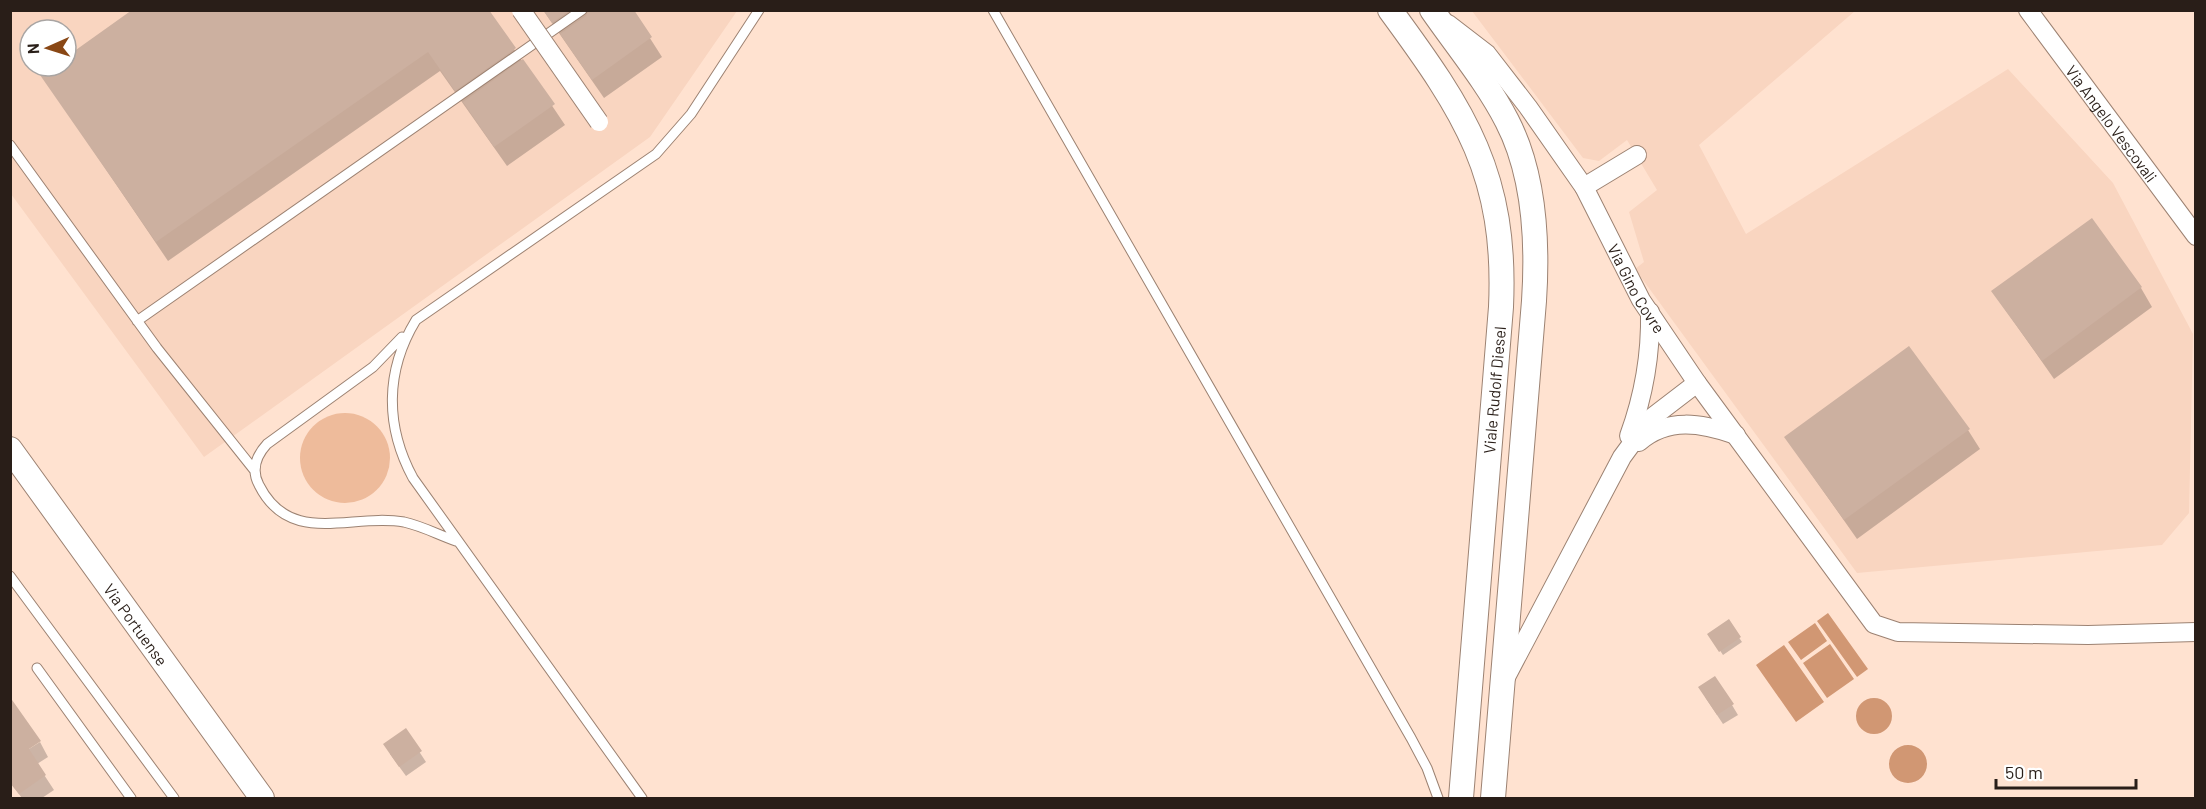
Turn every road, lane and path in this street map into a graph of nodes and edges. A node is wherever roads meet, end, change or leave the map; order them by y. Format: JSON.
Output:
{"nodes":[{"id":1,"x":521,"y":10,"type":"edge"},
{"id":2,"x":582,"y":10,"type":"edge"},
{"id":3,"x":759,"y":10,"type":"edge"},
{"id":4,"x":993,"y":10,"type":"edge"},
{"id":5,"x":1390,"y":10,"type":"edge"},
{"id":6,"x":2028,"y":10,"type":"edge"},
{"id":7,"x":1434,"y":13,"type":"edge"},
{"id":8,"x":599,"y":122,"type":"dead end"},
{"id":9,"x":10,"y":145,"type":"edge"},
{"id":10,"x":1637,"y":155,"type":"dead end"},
{"id":11,"x":1584,"y":187,"type":"junction"},
{"id":12,"x":2196,"y":236,"type":"edge"},
{"id":13,"x":1650,"y":312,"type":"junction"},
{"id":14,"x":416,"y":320,"type":"junction"},
{"id":15,"x":137,"y":321,"type":"junction"},
{"id":16,"x":1697,"y":382,"type":"junction"},
{"id":17,"x":1736,"y":435,"type":"junction"},
{"id":18,"x":10,"y":449,"type":"edge"},
{"id":19,"x":1622,"y":457,"type":"junction"},
{"id":20,"x":255,"y":471,"type":"junction"},
{"id":21,"x":456,"y":541,"type":"junction"},
{"id":22,"x":10,"y":576,"type":"edge"},
{"id":23,"x":2196,"y":632,"type":"edge"},
{"id":24,"x":37,"y":668,"type":"dead end"},
{"id":25,"x":1504,"y":681,"type":"junction"},
{"id":26,"x":131,"y":798,"type":"edge"},
{"id":27,"x":174,"y":798,"type":"edge"},
{"id":28,"x":262,"y":798,"type":"edge"},
{"id":29,"x":642,"y":798,"type":"edge"},
{"id":30,"x":1438,"y":798,"type":"edge"},
{"id":31,"x":1461,"y":798,"type":"edge"},
{"id":32,"x":1493,"y":798,"type":"edge"}],
"edges":[{"from":1,"to":8,"type":"street","bridge":true},
{"from":2,"to":15,"type":"lane"},
{"from":3,"to":14,"type":"lane"},
{"from":4,"to":30,"type":"lane"},
{"from":5,"to":31,"type":"street","name":"Viale Rudolf Diesel"},
{"from":6,"to":12,"type":"street","name":"Via Angelo Vescovali"},
{"from":7,"to":11,"type":"street","name":"Via Gino Covre"},
{"from":7,"to":25,"type":"street","name":"Viale Rudolf Diesel"},
{"from":9,"to":15,"type":"lane"},
{"from":10,"to":11,"type":"street"},
{"from":11,"to":13,"type":"street","name":"Via Gino Covre"},
{"from":13,"to":16,"type":"street","name":"Via Gino Covre"},
{"from":13,"to":19,"type":"street"},
{"from":14,"to":20,"type":"lane"},
{"from":14,"to":21,"type":"lane"},
{"from":15,"to":20,"type":"lane"},
{"from":16,"to":17,"type":"street","name":"Via Gino Covre"},
{"from":16,"to":19,"type":"street"},
{"from":17,"to":19,"type":"street"},
{"from":17,"to":23,"type":"street","name":"Via Gino Covre"},
{"from":18,"to":28,"type":"street","name":"Via Portuense"},
{"from":19,"to":25,"type":"street"},
{"from":20,"to":21,"type":"lane"},
{"from":21,"to":29,"type":"lane"},
{"from":22,"to":27,"type":"lane"},
{"from":24,"to":26,"type":"lane"},
{"from":25,"to":32,"type":"street","name":"Viale Rudolf Diesel"}]}
